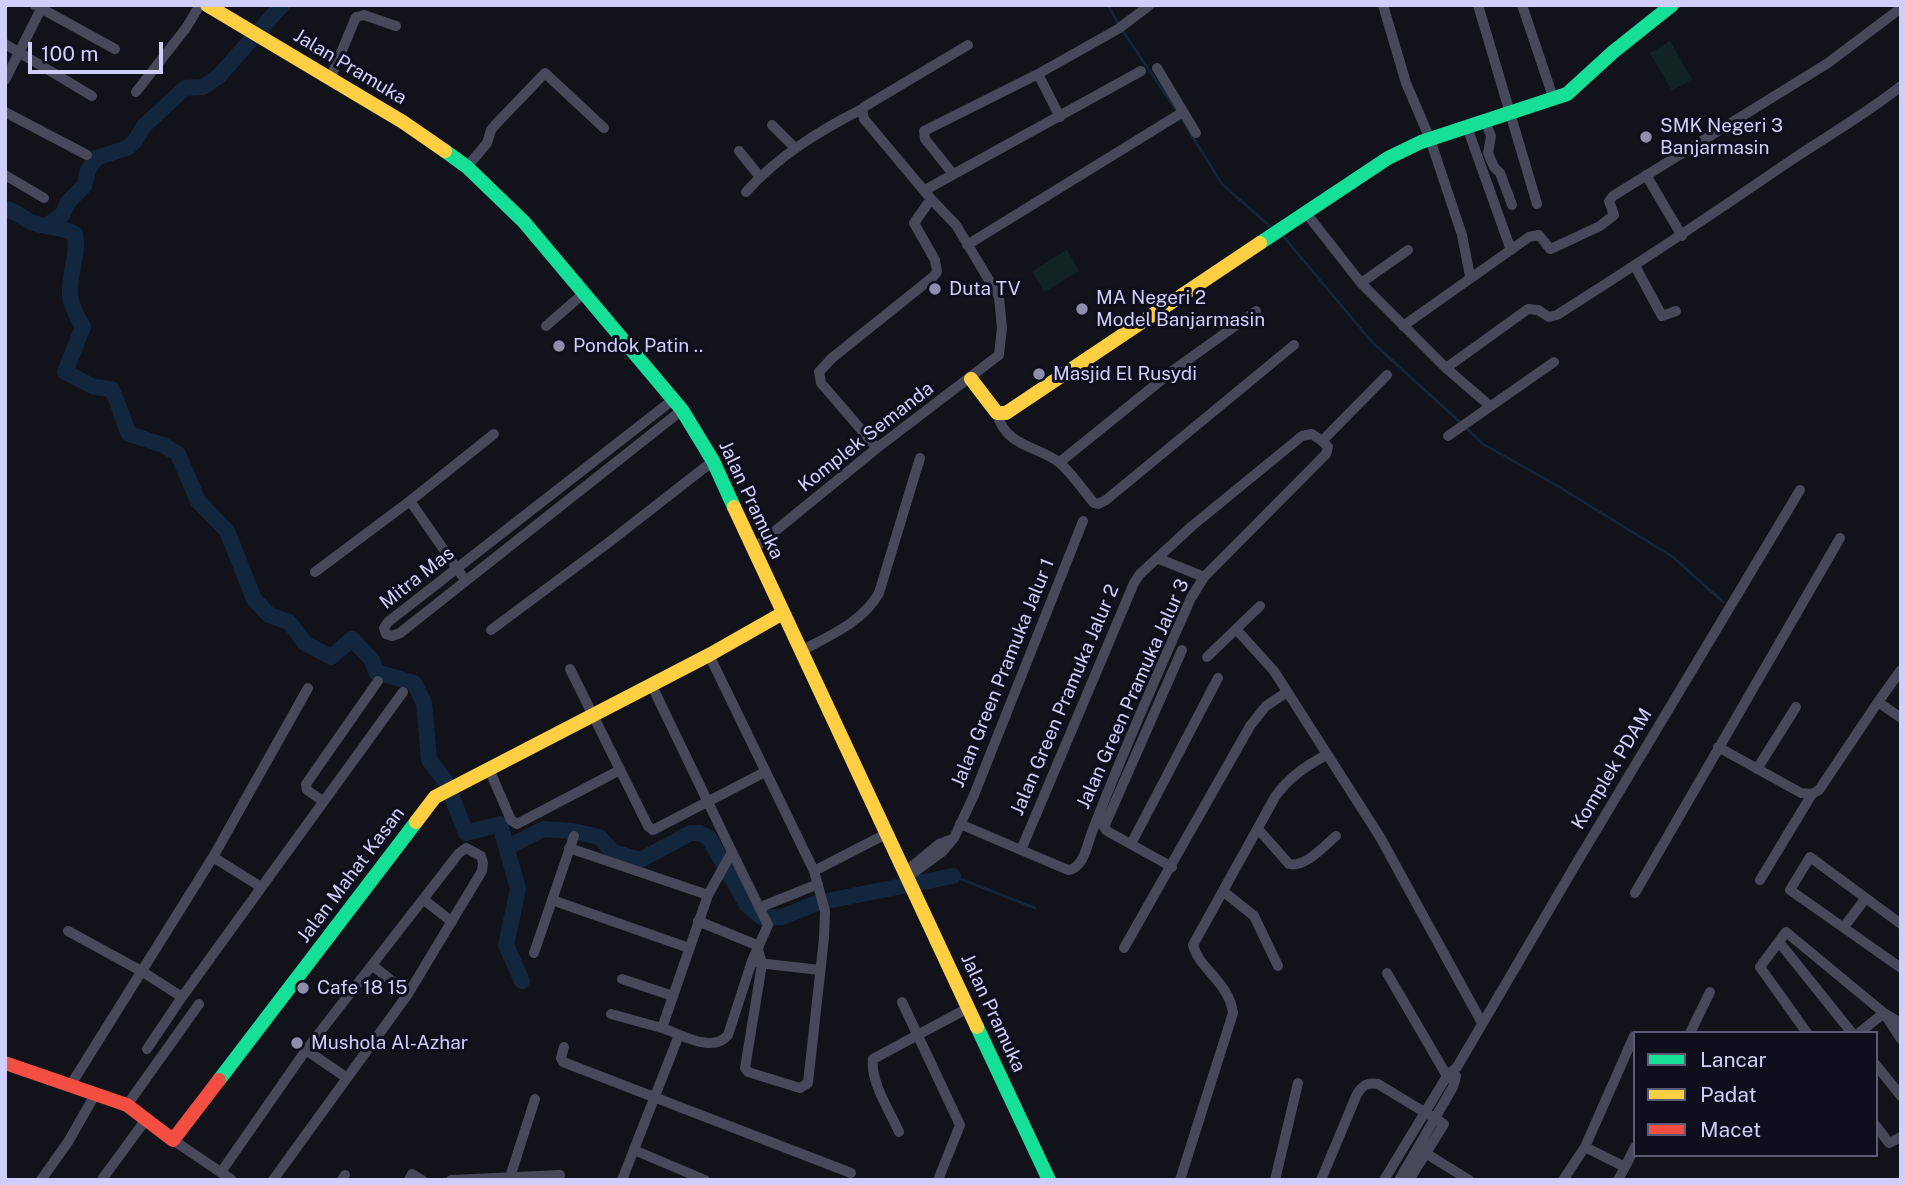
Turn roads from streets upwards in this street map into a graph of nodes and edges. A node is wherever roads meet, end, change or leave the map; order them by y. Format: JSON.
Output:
{"nodes":[{"id":1,"x":200,"y":5,"type":"edge"},
{"id":2,"x":207,"y":5,"type":"edge"},
{"id":3,"x":1150,"y":5,"type":"edge"},
{"id":4,"x":1383,"y":5,"type":"edge"},
{"id":5,"x":1478,"y":5,"type":"edge"},
{"id":6,"x":1522,"y":5,"type":"edge"},
{"id":7,"x":1672,"y":5,"type":"edge"},
{"id":8,"x":38,"y":7,"type":"edge"},
{"id":9,"x":1901,"y":8,"type":"edge"},
{"id":10,"x":396,"y":26,"type":"dead end"},
{"id":11,"x":5,"y":44,"type":"edge"},
{"id":12,"x":968,"y":46,"type":"dead end"},
{"id":13,"x":115,"y":49,"type":"dead end"},
{"id":14,"x":18,"y":51,"type":"junction"},
{"id":15,"x":1157,"y":68,"type":"dead end"},
{"id":16,"x":1141,"y":71,"type":"dead end"},
{"id":17,"x":1038,"y":74,"type":"junction"},
{"id":18,"x":330,"y":79,"type":"junction"},
{"id":19,"x":5,"y":80,"type":"edge"},
{"id":20,"x":1901,"y":86,"type":"edge"},
{"id":21,"x":136,"y":92,"type":"dead end"},
{"id":22,"x":92,"y":96,"type":"dead end"},
{"id":23,"x":1554,"y":100,"type":"junction"},
{"id":24,"x":862,"y":109,"type":"junction"},
{"id":25,"x":5,"y":112,"type":"edge"},
{"id":26,"x":1511,"y":112,"type":"junction"},
{"id":27,"x":1180,"y":115,"type":"junction"},
{"id":28,"x":1060,"y":117,"type":"junction"},
{"id":29,"x":1485,"y":121,"type":"junction"},
{"id":30,"x":772,"y":124,"type":"dead end"},
{"id":31,"x":1467,"y":127,"type":"junction"},
{"id":32,"x":604,"y":128,"type":"dead end"},
{"id":33,"x":1196,"y":133,"type":"dead end"},
{"id":34,"x":1430,"y":139,"type":"junction"},
{"id":35,"x":795,"y":148,"type":"junction"},
{"id":36,"x":739,"y":151,"type":"dead end"},
{"id":37,"x":87,"y":155,"type":"dead end"},
{"id":38,"x":467,"y":167,"type":"junction"},
{"id":39,"x":953,"y":174,"type":"junction"},
{"id":40,"x":5,"y":175,"type":"edge"},
{"id":41,"x":1646,"y":176,"type":"junction"},
{"id":42,"x":760,"y":177,"type":"junction"},
{"id":43,"x":746,"y":192,"type":"dead end"},
{"id":44,"x":928,"y":194,"type":"junction"},
{"id":45,"x":44,"y":198,"type":"dead end"},
{"id":46,"x":1537,"y":204,"type":"dead end"},
{"id":47,"x":1512,"y":205,"type":"dead end"},
{"id":48,"x":1306,"y":213,"type":"junction"},
{"id":49,"x":1682,"y":236,"type":"junction"},
{"id":50,"x":967,"y":245,"type":"junction"},
{"id":51,"x":1408,"y":250,"type":"dead end"},
{"id":52,"x":1511,"y":250,"type":"junction"},
{"id":53,"x":1635,"y":266,"type":"junction"},
{"id":54,"x":1470,"y":276,"type":"junction"},
{"id":55,"x":1361,"y":283,"type":"junction"},
{"id":56,"x":584,"y":293,"type":"junction"},
{"id":57,"x":1256,"y":311,"type":"dead end"},
{"id":58,"x":1676,"y":311,"type":"dead end"},
{"id":59,"x":546,"y":326,"type":"dead end"},
{"id":60,"x":1403,"y":326,"type":"junction"},
{"id":61,"x":1294,"y":345,"type":"dead end"},
{"id":62,"x":1554,"y":362,"type":"dead end"},
{"id":63,"x":1446,"y":368,"type":"junction"},
{"id":64,"x":1387,"y":375,"type":"dead end"},
{"id":65,"x":971,"y":379,"type":"junction"},
{"id":66,"x":678,"y":404,"type":"junction"},
{"id":67,"x":1490,"y":407,"type":"junction"},
{"id":68,"x":998,"y":413,"type":"junction"},
{"id":69,"x":494,"y":434,"type":"dead end"},
{"id":70,"x":1448,"y":436,"type":"dead end"},
{"id":71,"x":1322,"y":441,"type":"junction"},
{"id":72,"x":877,"y":447,"type":"junction"},
{"id":73,"x":920,"y":458,"type":"dead end"},
{"id":74,"x":713,"y":461,"type":"junction"},
{"id":75,"x":1060,"y":462,"type":"junction"},
{"id":76,"x":1800,"y":490,"type":"dead end"},
{"id":77,"x":546,"y":500,"type":"junction"},
{"id":78,"x":410,"y":501,"type":"junction"},
{"id":79,"x":554,"y":510,"type":"junction"},
{"id":80,"x":1083,"y":521,"type":"dead end"},
{"id":81,"x":1840,"y":538,"type":"dead end"},
{"id":82,"x":753,"y":549,"type":"junction"},
{"id":83,"x":1157,"y":558,"type":"junction"},
{"id":84,"x":458,"y":567,"type":"junction"},
{"id":85,"x":315,"y":572,"type":"dead end"},
{"id":86,"x":1204,"y":577,"type":"junction"},
{"id":87,"x":465,"y":580,"type":"junction"},
{"id":88,"x":1260,"y":606,"type":"dead end"},
{"id":89,"x":783,"y":612,"type":"junction"},
{"id":90,"x":1236,"y":629,"type":"junction"},
{"id":91,"x":491,"y":630,"type":"dead end"},
{"id":92,"x":1182,"y":650,"type":"dead end"},
{"id":93,"x":801,"y":651,"type":"junction"},
{"id":94,"x":709,"y":654,"type":"junction"},
{"id":95,"x":1207,"y":657,"type":"dead end"},
{"id":96,"x":570,"y":669,"type":"dead end"},
{"id":97,"x":1901,"y":670,"type":"edge"},
{"id":98,"x":1218,"y":678,"type":"dead end"},
{"id":99,"x":378,"y":681,"type":"dead end"},
{"id":100,"x":651,"y":684,"type":"junction"},
{"id":101,"x":308,"y":688,"type":"dead end"},
{"id":102,"x":403,"y":692,"type":"dead end"},
{"id":103,"x":1287,"y":692,"type":"junction"},
{"id":104,"x":1878,"y":702,"type":"junction"},
{"id":105,"x":1796,"y":707,"type":"dead end"},
{"id":106,"x":594,"y":713,"type":"junction"},
{"id":107,"x":1901,"y":718,"type":"edge"},
{"id":108,"x":1718,"y":747,"type":"junction"},
{"id":109,"x":1326,"y":755,"type":"junction"},
{"id":110,"x":489,"y":769,"type":"junction"},
{"id":111,"x":1757,"y":769,"type":"junction"},
{"id":112,"x":620,"y":770,"type":"junction"},
{"id":113,"x":765,"y":772,"type":"junction"},
{"id":114,"x":1812,"y":794,"type":"junction"},
{"id":115,"x":323,"y":801,"type":"junction"},
{"id":116,"x":708,"y":802,"type":"junction"},
{"id":117,"x":960,"y":824,"type":"junction"},
{"id":118,"x":1258,"y":829,"type":"junction"},
{"id":119,"x":888,"y":833,"type":"junction"},
{"id":120,"x":574,"y":836,"type":"dead end"},
{"id":121,"x":1336,"y":836,"type":"dead end"},
{"id":122,"x":1131,"y":844,"type":"junction"},
{"id":123,"x":569,"y":848,"type":"junction"},
{"id":124,"x":1021,"y":850,"type":"junction"},
{"id":125,"x":213,"y":857,"type":"junction"},
{"id":126,"x":727,"y":859,"type":"junction"},
{"id":127,"x":1172,"y":867,"type":"junction"},
{"id":128,"x":814,"y":871,"type":"junction"},
{"id":129,"x":910,"y":879,"type":"junction"},
{"id":130,"x":1760,"y":880,"type":"dead end"},
{"id":131,"x":261,"y":887,"type":"junction"},
{"id":132,"x":820,"y":889,"type":"junction"},
{"id":133,"x":1223,"y":891,"type":"junction"},
{"id":134,"x":1635,"y":893,"type":"dead end"},
{"id":135,"x":708,"y":895,"type":"junction"},
{"id":136,"x":423,"y":899,"type":"junction"},
{"id":137,"x":1866,"y":899,"type":"junction"},
{"id":138,"x":552,"y":900,"type":"junction"},
{"id":139,"x":764,"y":914,"type":"junction"},
{"id":140,"x":698,"y":921,"type":"junction"},
{"id":141,"x":452,"y":922,"type":"junction"},
{"id":142,"x":1901,"y":924,"type":"edge"},
{"id":143,"x":1844,"y":927,"type":"junction"},
{"id":144,"x":68,"y":931,"type":"dead end"},
{"id":145,"x":1779,"y":942,"type":"junction"},
{"id":146,"x":689,"y":948,"type":"junction"},
{"id":147,"x":758,"y":948,"type":"junction"},
{"id":148,"x":1124,"y":948,"type":"dead end"},
{"id":149,"x":534,"y":953,"type":"dead end"},
{"id":150,"x":757,"y":962,"type":"junction"},
{"id":151,"x":372,"y":965,"type":"junction"},
{"id":152,"x":1278,"y":966,"type":"dead end"},
{"id":153,"x":1901,"y":968,"type":"edge"},
{"id":154,"x":820,"y":970,"type":"junction"},
{"id":155,"x":143,"y":972,"type":"junction"},
{"id":156,"x":1387,"y":973,"type":"dead end"},
{"id":157,"x":622,"y":979,"type":"dead end"},
{"id":158,"x":1710,"y":992,"type":"dead end"},
{"id":159,"x":408,"y":994,"type":"junction"},
{"id":160,"x":673,"y":996,"type":"junction"},
{"id":161,"x":182,"y":997,"type":"junction"},
{"id":162,"x":902,"y":1002,"type":"dead end"},
{"id":163,"x":199,"y":1004,"type":"dead end"},
{"id":164,"x":968,"y":1008,"type":"junction"},
{"id":165,"x":1884,"y":1013,"type":"junction"},
{"id":166,"x":611,"y":1014,"type":"dead end"},
{"id":167,"x":1482,"y":1023,"type":"junction"},
{"id":168,"x":1901,"y":1023,"type":"edge"},
{"id":169,"x":662,"y":1028,"type":"junction"},
{"id":170,"x":1691,"y":1031,"type":"edge"},
{"id":171,"x":1806,"y":1031,"type":"edge"},
{"id":172,"x":1850,"y":1031,"type":"edge"},
{"id":173,"x":1862,"y":1031,"type":"edge"},
{"id":174,"x":679,"y":1035,"type":"junction"},
{"id":175,"x":917,"y":1036,"type":"junction"},
{"id":176,"x":1633,"y":1038,"type":"edge"},
{"id":177,"x":1901,"y":1039,"type":"edge"},
{"id":178,"x":564,"y":1047,"type":"dead end"},
{"id":179,"x":147,"y":1049,"type":"dead end"},
{"id":180,"x":306,"y":1050,"type":"junction"},
{"id":181,"x":5,"y":1063,"type":"edge"},
{"id":182,"x":1878,"y":1067,"type":"edge"},
{"id":183,"x":347,"y":1078,"type":"junction"},
{"id":184,"x":1451,"y":1079,"type":"junction"},
{"id":185,"x":1297,"y":1083,"type":"dead end"},
{"id":186,"x":70,"y":1086,"type":"junction"},
{"id":187,"x":96,"y":1093,"type":"junction"},
{"id":188,"x":1901,"y":1096,"type":"edge"},
{"id":189,"x":656,"y":1098,"type":"junction"},
{"id":190,"x":535,"y":1099,"type":"dead end"},
{"id":191,"x":127,"y":1105,"type":"junction"},
{"id":192,"x":1425,"y":1113,"type":"junction"},
{"id":193,"x":147,"y":1118,"type":"junction"},
{"id":194,"x":1435,"y":1118,"type":"junction"},
{"id":195,"x":1878,"y":1129,"type":"edge"},
{"id":196,"x":900,"y":1132,"type":"dead end"},
{"id":197,"x":1901,"y":1137,"type":"edge"},
{"id":198,"x":173,"y":1140,"type":"junction"},
{"id":199,"x":1584,"y":1147,"type":"junction"},
{"id":200,"x":634,"y":1150,"type":"junction"},
{"id":201,"x":1633,"y":1151,"type":"edge"},
{"id":202,"x":1427,"y":1154,"type":"junction"},
{"id":203,"x":1625,"y":1167,"type":"junction"},
{"id":204,"x":221,"y":1172,"type":"junction"},
{"id":205,"x":850,"y":1173,"type":"dead end"},
{"id":206,"x":560,"y":1175,"type":"dead end"},
{"id":207,"x":510,"y":1177,"type":"junction"},
{"id":208,"x":103,"y":1178,"type":"edge"},
{"id":209,"x":41,"y":1180,"type":"edge"},
{"id":210,"x":232,"y":1180,"type":"edge"},
{"id":211,"x":273,"y":1180,"type":"edge"},
{"id":212,"x":410,"y":1180,"type":"edge"},
{"id":213,"x":422,"y":1180,"type":"edge"},
{"id":214,"x":450,"y":1180,"type":"edge"},
{"id":215,"x":622,"y":1180,"type":"edge"},
{"id":216,"x":705,"y":1180,"type":"edge"},
{"id":217,"x":938,"y":1180,"type":"edge"},
{"id":218,"x":1049,"y":1180,"type":"edge"},
{"id":219,"x":1180,"y":1180,"type":"edge"},
{"id":220,"x":1275,"y":1180,"type":"edge"},
{"id":221,"x":1321,"y":1180,"type":"edge"},
{"id":222,"x":1384,"y":1180,"type":"edge"},
{"id":223,"x":1399,"y":1180,"type":"edge"},
{"id":224,"x":1409,"y":1180,"type":"edge"},
{"id":225,"x":1469,"y":1180,"type":"edge"},
{"id":226,"x":1563,"y":1180,"type":"edge"},
{"id":227,"x":1618,"y":1180,"type":"edge"}],
"edges":[{"from":1,"to":21,"type":"street"},
{"from":2,"to":18,"type":"street","name":"Jalan Pramuka"},
{"from":3,"to":17,"type":"street"},
{"from":4,"to":34,"type":"street"},
{"from":5,"to":26,"type":"street"},
{"from":6,"to":23,"type":"street"},
{"from":7,"to":23,"type":"street"},
{"from":8,"to":13,"type":"street"},
{"from":8,"to":14,"type":"street"},
{"from":9,"to":41,"type":"street"},
{"from":10,"to":18,"type":"street"},
{"from":11,"to":14,"type":"street"},
{"from":12,"to":24,"type":"street"},
{"from":14,"to":19,"type":"street"},
{"from":14,"to":22,"type":"street"},
{"from":15,"to":27,"type":"street"},
{"from":16,"to":28,"type":"street"},
{"from":17,"to":28,"type":"street"},
{"from":17,"to":39,"type":"street"},
{"from":18,"to":38,"type":"street","name":"Jalan Pramuka"},
{"from":20,"to":49,"type":"street"},
{"from":23,"to":26,"type":"street"},
{"from":24,"to":35,"type":"street"},
{"from":24,"to":44,"type":"street"},
{"from":25,"to":37,"type":"street"},
{"from":26,"to":29,"type":"street"},
{"from":26,"to":46,"type":"street"},
{"from":27,"to":33,"type":"street"},
{"from":27,"to":50,"type":"street"},
{"from":28,"to":39,"type":"street"},
{"from":29,"to":31,"type":"street"},
{"from":29,"to":47,"type":"street"},
{"from":30,"to":35,"type":"street"},
{"from":31,"to":34,"type":"street"},
{"from":31,"to":52,"type":"street"},
{"from":32,"to":38,"type":"street"},
{"from":34,"to":48,"type":"street"},
{"from":34,"to":54,"type":"street"},
{"from":35,"to":42,"type":"street"},
{"from":36,"to":42,"type":"street"},
{"from":38,"to":56,"type":"street","name":"Jalan Pramuka"},
{"from":39,"to":44,"type":"street"},
{"from":40,"to":45,"type":"street"},
{"from":41,"to":49,"type":"street"},
{"from":41,"to":52,"type":"street"},
{"from":42,"to":43,"type":"street"},
{"from":44,"to":50,"type":"street"},
{"from":44,"to":72,"type":"street"},
{"from":48,"to":55,"type":"street"},
{"from":48,"to":68,"type":"street"},
{"from":49,"to":53,"type":"street"},
{"from":50,"to":65,"type":"street","name":"Komplek Semanda"},
{"from":51,"to":55,"type":"street"},
{"from":52,"to":54,"type":"street"},
{"from":53,"to":58,"type":"street"},
{"from":53,"to":63,"type":"street"},
{"from":54,"to":60,"type":"street"},
{"from":55,"to":60,"type":"street"},
{"from":56,"to":59,"type":"street"},
{"from":56,"to":66,"type":"street","name":"Jalan Pramuka"},
{"from":57,"to":75,"type":"street"},
{"from":60,"to":63,"type":"street"},
{"from":61,"to":75,"type":"street"},
{"from":62,"to":67,"type":"street"},
{"from":63,"to":67,"type":"street"},
{"from":64,"to":71,"type":"street"},
{"from":65,"to":68,"type":"street"},
{"from":65,"to":72,"type":"street","name":"Komplek Semanda"},
{"from":66,"to":74,"type":"street","name":"Jalan Pramuka"},
{"from":66,"to":77,"type":"street","name":"Mitra Mas"},
{"from":66,"to":79,"type":"street","name":"Mitra Mas"},
{"from":67,"to":70,"type":"street"},
{"from":68,"to":75,"type":"street"},
{"from":69,"to":78,"type":"street"},
{"from":71,"to":83,"type":"street","name":"Jalan Green Pramuka Jalur 2"},
{"from":71,"to":86,"type":"street","name":"Jalan Green Pramuka Jalur 3"},
{"from":72,"to":82,"type":"street","name":"Komplek Semanda"},
{"from":73,"to":93,"type":"street"},
{"from":74,"to":82,"type":"street","name":"Jalan Pramuka"},
{"from":74,"to":91,"type":"street"},
{"from":76,"to":167,"type":"street","name":"Komplek PDAM"},
{"from":77,"to":79,"type":"street"},
{"from":77,"to":84,"type":"street","name":"Mitra Mas"},
{"from":78,"to":84,"type":"street"},
{"from":78,"to":85,"type":"street"},
{"from":79,"to":87,"type":"street","name":"Mitra Mas"},
{"from":80,"to":117,"type":"street","name":"Jalan Green Pramuka Jalur 1"},
{"from":81,"to":108,"type":"street"},
{"from":82,"to":89,"type":"street","name":"Jalan Pramuka"},
{"from":83,"to":86,"type":"street"},
{"from":83,"to":124,"type":"street","name":"Jalan Green Pramuka Jalur 2"},
{"from":84,"to":87,"type":"street"},
{"from":84,"to":87,"type":"street","name":"Mitra Mas"},
{"from":86,"to":124,"type":"street","name":"Jalan Green Pramuka Jalur 3"},
{"from":88,"to":90,"type":"street"},
{"from":89,"to":93,"type":"street","name":"Jalan Pramuka"},
{"from":89,"to":94,"type":"street","name":"Jalan Mahat Kasan"},
{"from":90,"to":95,"type":"street"},
{"from":90,"to":103,"type":"street"},
{"from":92,"to":122,"type":"street"},
{"from":93,"to":119,"type":"street","name":"Jalan Pramuka"},
{"from":94,"to":100,"type":"street","name":"Jalan Mahat Kasan"},
{"from":94,"to":113,"type":"street"},
{"from":96,"to":106,"type":"street"},
{"from":97,"to":104,"type":"street"},
{"from":98,"to":122,"type":"street"},
{"from":99,"to":115,"type":"street"},
{"from":100,"to":106,"type":"street","name":"Jalan Mahat Kasan"},
{"from":100,"to":116,"type":"street"},
{"from":101,"to":125,"type":"street"},
{"from":102,"to":115,"type":"street"},
{"from":103,"to":109,"type":"street"},
{"from":103,"to":127,"type":"street"},
{"from":104,"to":107,"type":"street"},
{"from":104,"to":114,"type":"street"},
{"from":105,"to":111,"type":"street"},
{"from":106,"to":110,"type":"street","name":"Jalan Mahat Kasan"},
{"from":106,"to":112,"type":"street"},
{"from":108,"to":111,"type":"street"},
{"from":108,"to":134,"type":"street"},
{"from":109,"to":118,"type":"street"},
{"from":109,"to":167,"type":"street"},
{"from":110,"to":112,"type":"street"},
{"from":110,"to":198,"type":"street","name":"Jalan Mahat Kasan"},
{"from":111,"to":114,"type":"street"},
{"from":112,"to":116,"type":"street"},
{"from":113,"to":116,"type":"street"},
{"from":113,"to":128,"type":"street"},
{"from":114,"to":130,"type":"street"},
{"from":115,"to":131,"type":"street"},
{"from":116,"to":126,"type":"street"},
{"from":117,"to":124,"type":"street"},
{"from":117,"to":129,"type":"street","name":"Jalan Green Pramuka Jalur 1"},
{"from":118,"to":121,"type":"street"},
{"from":118,"to":133,"type":"street"},
{"from":119,"to":128,"type":"street"},
{"from":119,"to":129,"type":"street","name":"Jalan Pramuka"},
{"from":120,"to":123,"type":"street"},
{"from":122,"to":127,"type":"street"},
{"from":123,"to":135,"type":"street"},
{"from":123,"to":138,"type":"street"},
{"from":125,"to":131,"type":"street"},
{"from":125,"to":155,"type":"street"},
{"from":126,"to":135,"type":"street"},
{"from":126,"to":139,"type":"street"},
{"from":127,"to":148,"type":"street"},
{"from":128,"to":132,"type":"street"},
{"from":129,"to":164,"type":"street","name":"Jalan Pramuka"},
{"from":131,"to":161,"type":"street"},
{"from":132,"to":139,"type":"street"},
{"from":132,"to":154,"type":"street"},
{"from":133,"to":152,"type":"street"},
{"from":133,"to":219,"type":"street"},
{"from":135,"to":140,"type":"street"},
{"from":136,"to":141,"type":"street"},
{"from":136,"to":141,"type":"street"},
{"from":136,"to":151,"type":"street"},
{"from":137,"to":142,"type":"street"},
{"from":137,"to":143,"type":"street"},
{"from":137,"to":143,"type":"street"},
{"from":138,"to":146,"type":"street"},
{"from":138,"to":149,"type":"street"},
{"from":139,"to":147,"type":"street"},
{"from":140,"to":146,"type":"street"},
{"from":140,"to":147,"type":"street"},
{"from":141,"to":159,"type":"street"},
{"from":143,"to":153,"type":"street"},
{"from":144,"to":155,"type":"street"},
{"from":145,"to":165,"type":"street"},
{"from":145,"to":171,"type":"street"},
{"from":145,"to":172,"type":"street"},
{"from":146,"to":160,"type":"street"},
{"from":147,"to":150,"type":"street"},
{"from":150,"to":154,"type":"street"},
{"from":150,"to":154,"type":"street"},
{"from":150,"to":174,"type":"street"},
{"from":151,"to":159,"type":"street"},
{"from":151,"to":180,"type":"street"},
{"from":155,"to":161,"type":"street"},
{"from":155,"to":186,"type":"street"},
{"from":156,"to":184,"type":"street"},
{"from":157,"to":160,"type":"street"},
{"from":158,"to":170,"type":"street"},
{"from":159,"to":183,"type":"street"},
{"from":160,"to":169,"type":"street"},
{"from":161,"to":179,"type":"street"},
{"from":162,"to":175,"type":"street"},
{"from":163,"to":191,"type":"street"},
{"from":164,"to":175,"type":"street"},
{"from":164,"to":218,"type":"street","name":"Jalan Pramuka"},
{"from":165,"to":168,"type":"street"},
{"from":165,"to":173,"type":"street"},
{"from":165,"to":177,"type":"street"},
{"from":166,"to":169,"type":"street"},
{"from":167,"to":184,"type":"street","name":"Komplek PDAM"},
{"from":169,"to":174,"type":"street"},
{"from":174,"to":189,"type":"street"},
{"from":175,"to":196,"type":"street"},
{"from":175,"to":217,"type":"street"},
{"from":176,"to":199,"type":"street"},
{"from":178,"to":189,"type":"street"},
{"from":180,"to":183,"type":"street"},
{"from":180,"to":204,"type":"street"},
{"from":181,"to":186,"type":"street"},
{"from":182,"to":188,"type":"street"},
{"from":183,"to":211,"type":"street"},
{"from":184,"to":192,"type":"street","name":"Komplek PDAM"},
{"from":184,"to":194,"type":"street","name":"Komplek PDAM"},
{"from":185,"to":220,"type":"street"},
{"from":186,"to":187,"type":"street"},
{"from":187,"to":191,"type":"street"},
{"from":187,"to":209,"type":"street"},
{"from":189,"to":200,"type":"street"},
{"from":189,"to":205,"type":"street"},
{"from":190,"to":207,"type":"street"},
{"from":191,"to":193,"type":"street"},
{"from":192,"to":194,"type":"street"},
{"from":192,"to":221,"type":"street"},
{"from":192,"to":222,"type":"street","name":"Komplek PDAM"},
{"from":193,"to":198,"type":"street"},
{"from":193,"to":208,"type":"street"},
{"from":194,"to":202,"type":"street"},
{"from":194,"to":223,"type":"street","name":"Komplek PDAM"},
{"from":195,"to":197,"type":"street"},
{"from":198,"to":204,"type":"street"},
{"from":199,"to":203,"type":"street"},
{"from":199,"to":226,"type":"street"},
{"from":200,"to":215,"type":"street"},
{"from":200,"to":216,"type":"street"},
{"from":201,"to":203,"type":"street"},
{"from":202,"to":224,"type":"street"},
{"from":202,"to":225,"type":"street"},
{"from":203,"to":227,"type":"street"},
{"from":204,"to":210,"type":"street"},
{"from":206,"to":207,"type":"street"},
{"from":207,"to":214,"type":"street"},
{"from":212,"to":213,"type":"street"}]}
